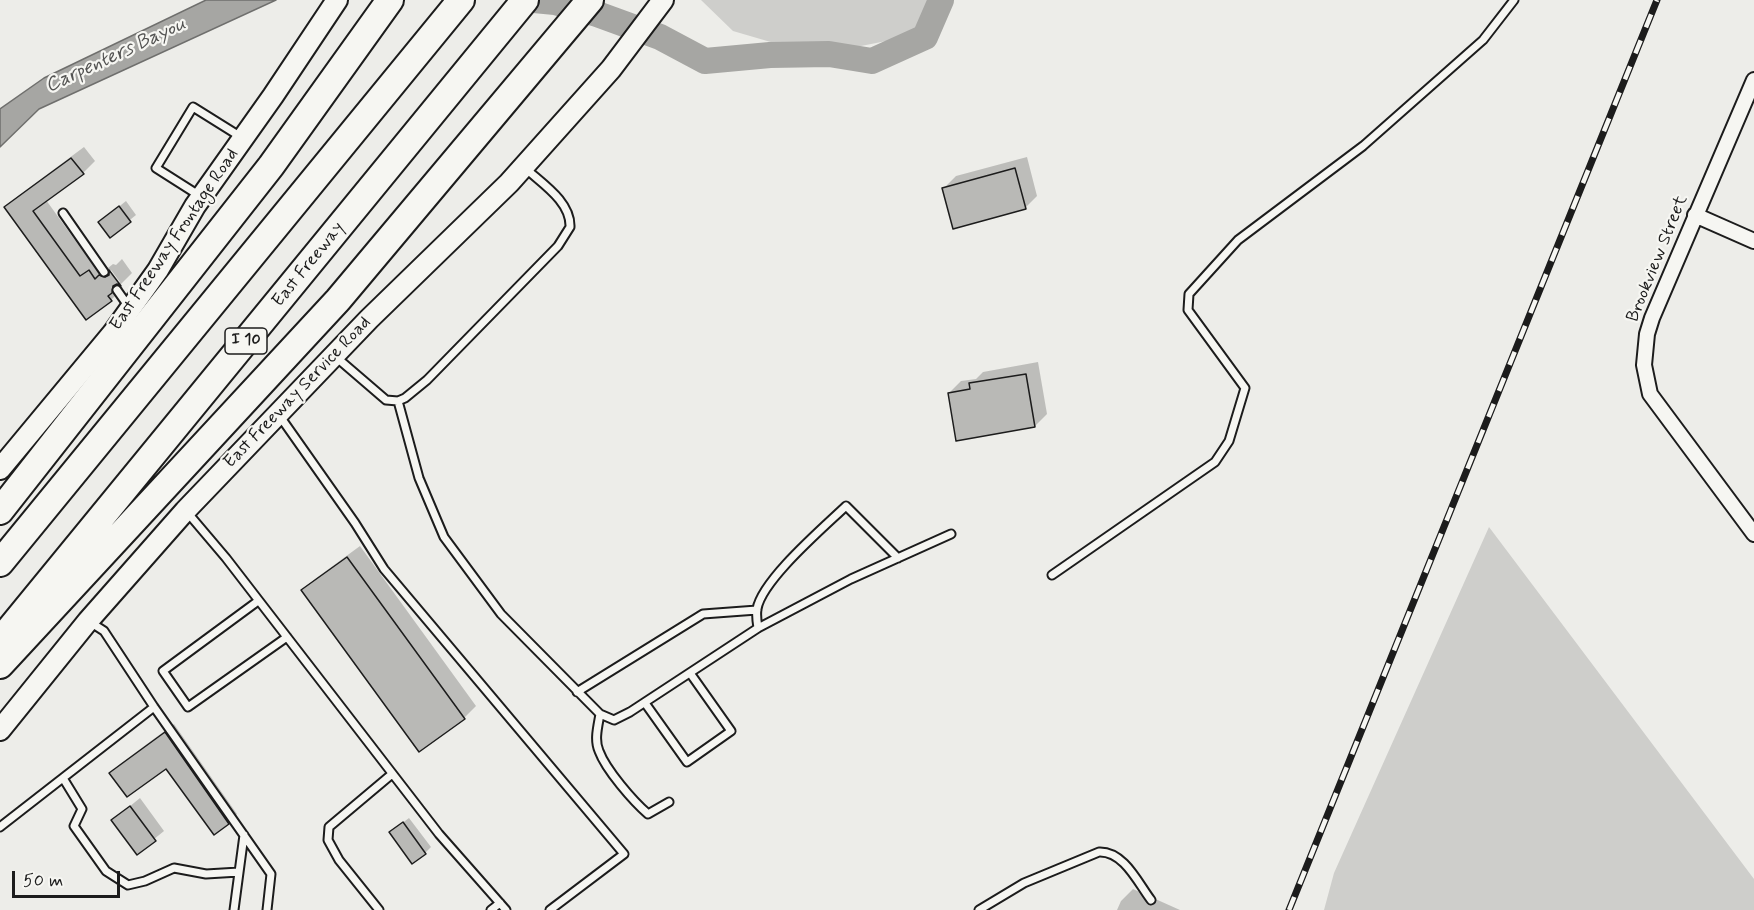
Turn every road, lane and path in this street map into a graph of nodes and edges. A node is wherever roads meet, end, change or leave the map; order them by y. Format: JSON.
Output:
{"nodes":[{"id":1,"x":337,"y":0,"type":"edge"},
{"id":2,"x":381,"y":0,"type":"edge"},
{"id":3,"x":390,"y":0,"type":"edge"},
{"id":4,"x":461,"y":0,"type":"edge"},
{"id":5,"x":525,"y":0,"type":"edge"},
{"id":6,"x":587,"y":0,"type":"edge"},
{"id":7,"x":663,"y":0,"type":"edge"},
{"id":8,"x":1514,"y":0,"type":"edge"},
{"id":9,"x":1754,"y":80,"type":"edge"},
{"id":10,"x":326,"y":90,"type":"junction"},
{"id":11,"x":243,"y":139,"type":"junction"},
{"id":12,"x":523,"y":167,"type":"junction"},
{"id":13,"x":202,"y":196,"type":"junction"},
{"id":14,"x":63,"y":213,"type":"dead end"},
{"id":15,"x":1695,"y":215,"type":"junction"},
{"id":16,"x":1754,"y":241,"type":"edge"},
{"id":17,"x":104,"y":272,"type":"dead end"},
{"id":18,"x":117,"y":290,"type":"dead end"},
{"id":19,"x":130,"y":309,"type":"junction"},
{"id":20,"x":334,"y":356,"type":"junction"},
{"id":21,"x":398,"y":401,"type":"junction"},
{"id":22,"x":278,"y":414,"type":"junction"},
{"id":23,"x":0,"y":470,"type":"edge"},
{"id":24,"x":0,"y":511,"type":"edge"},
{"id":25,"x":185,"y":511,"type":"junction"},
{"id":26,"x":951,"y":534,"type":"dead end"},
{"id":27,"x":1754,"y":534,"type":"edge"},
{"id":28,"x":898,"y":558,"type":"junction"},
{"id":29,"x":0,"y":563,"type":"edge"},
{"id":30,"x":1052,"y":575,"type":"dead end"},
{"id":31,"x":258,"y":601,"type":"junction"},
{"id":32,"x":757,"y":610,"type":"junction"},
{"id":33,"x":88,"y":621,"type":"junction"},
{"id":34,"x":758,"y":628,"type":"junction"},
{"id":35,"x":287,"y":637,"type":"junction"},
{"id":36,"x":0,"y":640,"type":"edge"},
{"id":37,"x":0,"y":665,"type":"edge"},
{"id":38,"x":690,"y":673,"type":"junction"},
{"id":39,"x":577,"y":692,"type":"junction"},
{"id":40,"x":645,"y":703,"type":"junction"},
{"id":41,"x":154,"y":707,"type":"junction"},
{"id":42,"x":600,"y":714,"type":"junction"},
{"id":43,"x":0,"y":730,"type":"edge"},
{"id":44,"x":392,"y":774,"type":"junction"},
{"id":45,"x":63,"y":778,"type":"junction"},
{"id":46,"x":669,"y":802,"type":"dead end"},
{"id":47,"x":0,"y":827,"type":"edge"},
{"id":48,"x":244,"y":835,"type":"junction"},
{"id":49,"x":239,"y":872,"type":"junction"},
{"id":50,"x":1151,"y":900,"type":"dead end"},
{"id":51,"x":500,"y":903,"type":"junction"},
{"id":52,"x":234,"y":910,"type":"edge"},
{"id":53,"x":267,"y":910,"type":"edge"},
{"id":54,"x":379,"y":910,"type":"edge"},
{"id":55,"x":491,"y":910,"type":"edge"},
{"id":56,"x":506,"y":910,"type":"edge"},
{"id":57,"x":550,"y":910,"type":"edge"},
{"id":58,"x":979,"y":910,"type":"edge"}],
"edges":[{"from":1,"to":11,"type":"main road","name":"East Freeway Frontage Road"},
{"from":2,"to":10,"type":"highway"},
{"from":3,"to":10,"type":"highway"},
{"from":4,"to":29,"type":"highway","number":"I 10"},
{"from":5,"to":36,"type":"highway","name":"East Freeway","number":"I 10"},
{"from":6,"to":37,"type":"highway"},
{"from":7,"to":12,"type":"main road","name":"East Freeway Service Road"},
{"from":8,"to":30,"type":"lane"},
{"from":9,"to":15,"type":"street","name":"Brookview Street"},
{"from":10,"to":24,"type":"highway"},
{"from":11,"to":13,"type":"main road","name":"East Freeway Frontage Road"},
{"from":11,"to":13,"type":"lane"},
{"from":12,"to":20,"type":"main road","name":"East Freeway Service Road"},
{"from":12,"to":21,"type":"lane"},
{"from":13,"to":19,"type":"main road","name":"East Freeway Frontage Road"},
{"from":14,"to":17,"type":"lane"},
{"from":15,"to":16,"type":"street"},
{"from":15,"to":27,"type":"street","name":"Brookview Street"},
{"from":18,"to":19,"type":"lane"},
{"from":19,"to":23,"type":"main road","name":"East Freeway Frontage Road"},
{"from":20,"to":21,"type":"lane"},
{"from":20,"to":22,"type":"main road","name":"East Freeway Service Road"},
{"from":21,"to":39,"type":"lane"},
{"from":22,"to":25,"type":"main road","name":"East Freeway Service Road"},
{"from":22,"to":57,"type":"lane"},
{"from":25,"to":31,"type":"lane"},
{"from":25,"to":33,"type":"main road","name":"East Freeway Service Road"},
{"from":26,"to":28,"type":"lane"},
{"from":28,"to":32,"type":"lane"},
{"from":28,"to":34,"type":"lane"},
{"from":31,"to":35,"type":"lane"},
{"from":31,"to":35,"type":"lane"},
{"from":32,"to":34,"type":"lane"},
{"from":32,"to":39,"type":"lane"},
{"from":33,"to":41,"type":"lane"},
{"from":33,"to":43,"type":"main road","name":"East Freeway Service Road"},
{"from":34,"to":38,"type":"lane"},
{"from":35,"to":44,"type":"lane"},
{"from":38,"to":40,"type":"lane"},
{"from":38,"to":40,"type":"lane"},
{"from":39,"to":42,"type":"lane"},
{"from":40,"to":42,"type":"lane"},
{"from":41,"to":45,"type":"lane"},
{"from":41,"to":48,"type":"lane"},
{"from":42,"to":46,"type":"lane"},
{"from":44,"to":51,"type":"lane"},
{"from":44,"to":54,"type":"lane"},
{"from":45,"to":47,"type":"lane"},
{"from":45,"to":49,"type":"lane"},
{"from":48,"to":49,"type":"lane"},
{"from":48,"to":53,"type":"lane"},
{"from":49,"to":52,"type":"lane"},
{"from":50,"to":58,"type":"lane"},
{"from":51,"to":55,"type":"lane"},
{"from":51,"to":56,"type":"lane"}]}
